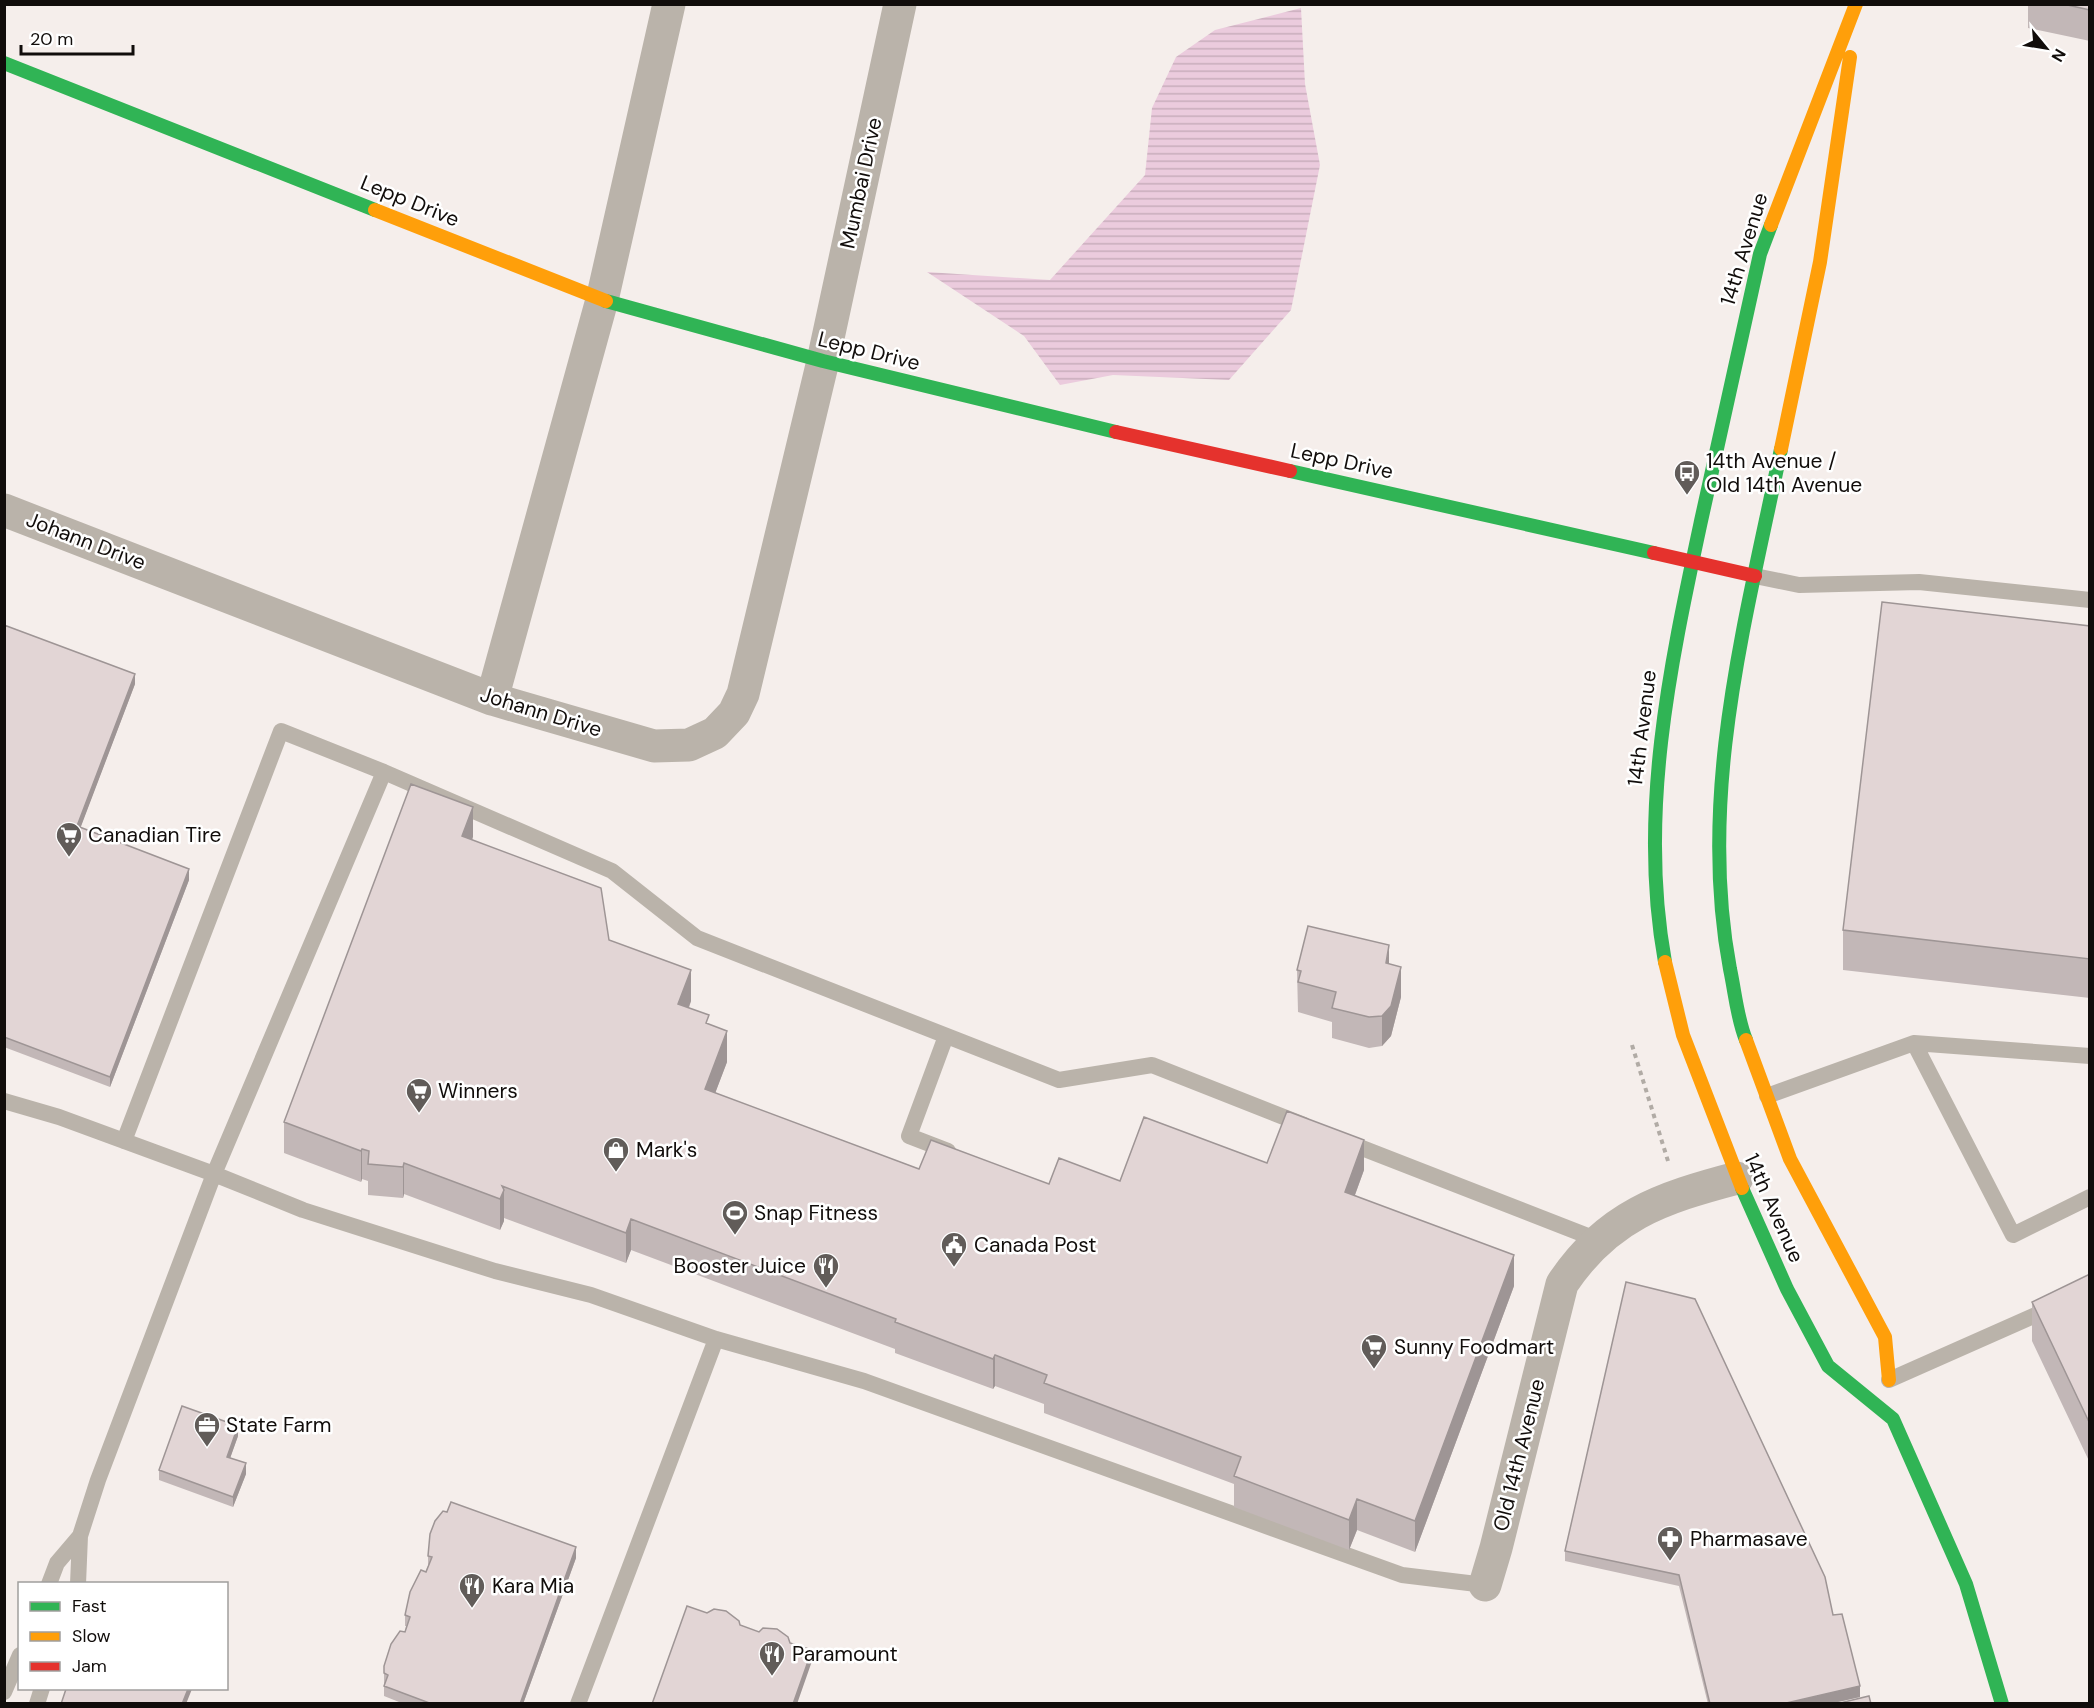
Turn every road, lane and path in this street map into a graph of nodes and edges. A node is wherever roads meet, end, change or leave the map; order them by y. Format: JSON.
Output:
{"nodes":[{"id":1,"x":669,"y":4,"type":"edge"},
{"id":2,"x":900,"y":4,"type":"edge"},
{"id":3,"x":1857,"y":4,"type":"edge"},
{"id":4,"x":4,"y":63,"type":"edge"},
{"id":5,"x":602,"y":300,"type":"junction"},
{"id":6,"x":823,"y":361,"type":"junction"},
{"id":7,"x":4,"y":510,"type":"edge"},
{"id":8,"x":1692,"y":562,"type":"junction"},
{"id":9,"x":1755,"y":576,"type":"junction"},
{"id":10,"x":2090,"y":600,"type":"edge"},
{"id":11,"x":492,"y":699,"type":"junction"},
{"id":12,"x":384,"y":772,"type":"junction"},
{"id":13,"x":946,"y":1036,"type":"junction"},
{"id":14,"x":1914,"y":1044,"type":"junction"},
{"id":15,"x":1632,"y":1045,"type":"dead end"},
{"id":16,"x":2090,"y":1056,"type":"edge"},
{"id":17,"x":1767,"y":1096,"type":"junction"},
{"id":18,"x":4,"y":1101,"type":"edge"},
{"id":19,"x":124,"y":1141,"type":"junction"},
{"id":20,"x":961,"y":1156,"type":"edge"},
{"id":21,"x":1668,"y":1162,"type":"dead end"},
{"id":22,"x":214,"y":1174,"type":"junction"},
{"id":23,"x":1737,"y":1178,"type":"junction"},
{"id":24,"x":2090,"y":1197,"type":"edge"},
{"id":25,"x":1598,"y":1240,"type":"junction"},
{"id":26,"x":2090,"y":1291,"type":"edge"},
{"id":27,"x":716,"y":1339,"type":"junction"},
{"id":28,"x":1890,"y":1390,"type":"junction"},
{"id":29,"x":1893,"y":1419,"type":"junction"},
{"id":30,"x":80,"y":1536,"type":"junction"},
{"id":31,"x":50,"y":1582,"type":"edge"},
{"id":32,"x":78,"y":1582,"type":"edge"},
{"id":33,"x":1485,"y":1585,"type":"joint"},
{"id":34,"x":18,"y":1660,"type":"edge"},
{"id":35,"x":4,"y":1692,"type":"edge"},
{"id":36,"x":578,"y":1704,"type":"edge"},
{"id":37,"x":2002,"y":1704,"type":"edge"}],
"edges":[{"from":1,"to":5,"type":"street"},
{"from":2,"to":6,"type":"street","name":"Mumbai Drive"},
{"from":3,"to":8,"type":"main road","name":"14th Avenue"},
{"from":3,"to":9,"type":"main road","name":"14th Avenue"},
{"from":4,"to":5,"type":"main road","name":"Lepp Drive"},
{"from":5,"to":6,"type":"main road","name":"Lepp Drive"},
{"from":5,"to":11,"type":"street"},
{"from":6,"to":8,"type":"main road","name":"Lepp Drive"},
{"from":6,"to":11,"type":"street","name":"Johann Drive"},
{"from":7,"to":11,"type":"street","name":"Johann Drive"},
{"from":8,"to":9,"type":"main road","name":"Lepp Drive"},
{"from":8,"to":23,"type":"main road","name":"14th Avenue"},
{"from":9,"to":10,"type":"lane"},
{"from":9,"to":17,"type":"main road","name":"14th Avenue"},
{"from":12,"to":13,"type":"lane"},
{"from":12,"to":19,"type":"lane"},
{"from":12,"to":22,"type":"lane"},
{"from":13,"to":20,"type":"lane"},
{"from":13,"to":25,"type":"lane"},
{"from":14,"to":16,"type":"lane"},
{"from":14,"to":17,"type":"lane"},
{"from":14,"to":24,"type":"lane"},
{"from":15,"to":21,"type":"path"},
{"from":17,"to":28,"type":"main road","name":"14th Avenue"},
{"from":18,"to":19,"type":"lane"},
{"from":19,"to":22,"type":"lane"},
{"from":22,"to":27,"type":"lane"},
{"from":22,"to":30,"type":"lane"},
{"from":23,"to":25,"type":"street","name":"Old 14th Avenue"},
{"from":23,"to":29,"type":"main road","name":"14th Avenue"},
{"from":25,"to":33,"type":"street","name":"Old 14th Avenue"},
{"from":26,"to":28,"type":"lane"},
{"from":27,"to":33,"type":"lane"},
{"from":27,"to":36,"type":"lane"},
{"from":28,"to":29,"type":"main road","name":"14th Avenue"},
{"from":29,"to":37,"type":"main road","name":"14th Avenue"},
{"from":30,"to":31,"type":"lane"},
{"from":30,"to":32,"type":"lane"},
{"from":34,"to":35,"type":"lane"}]}
